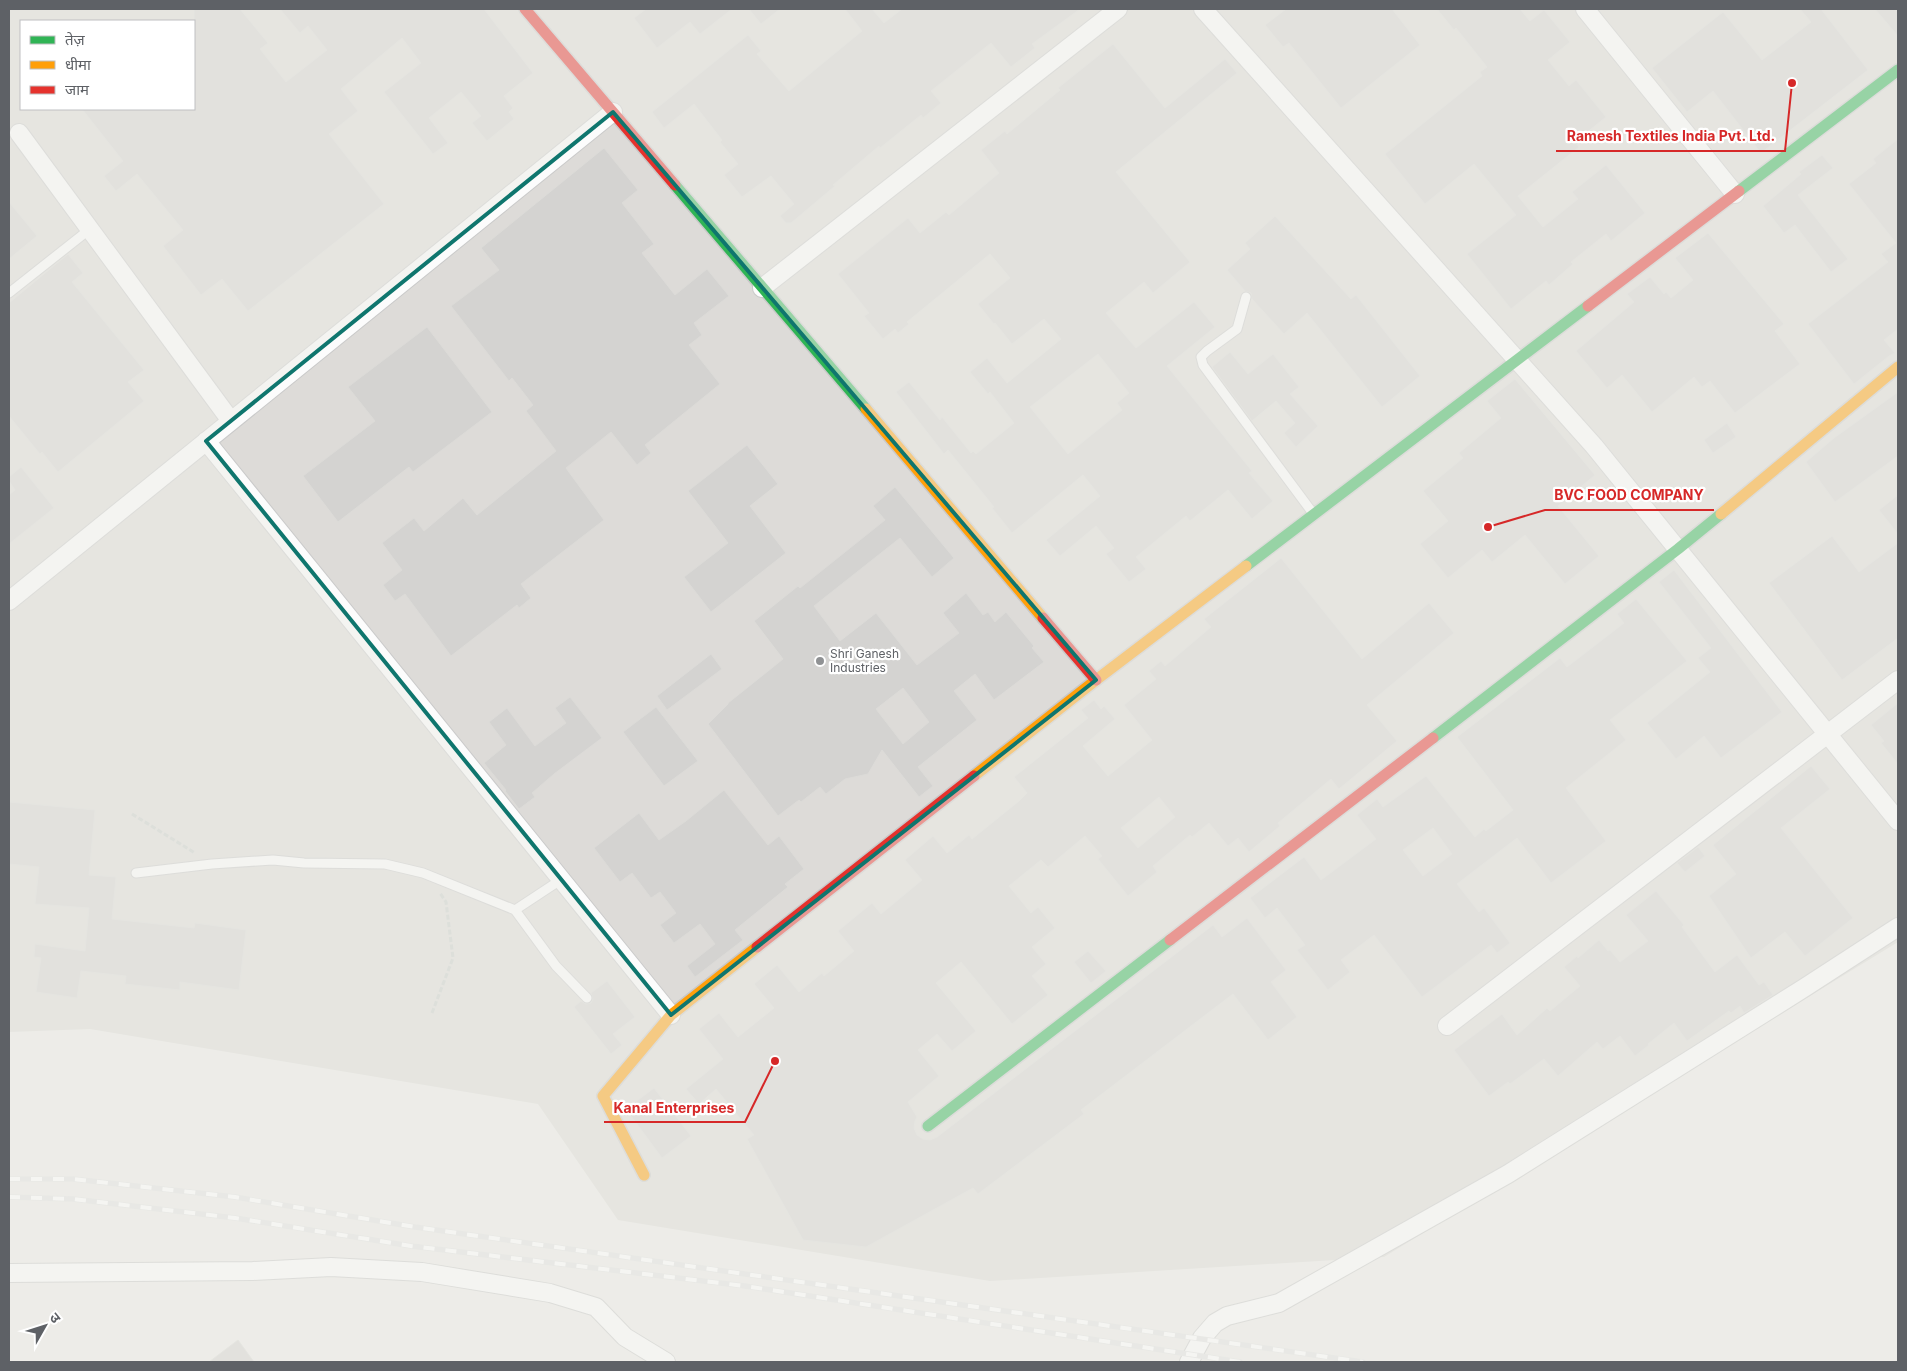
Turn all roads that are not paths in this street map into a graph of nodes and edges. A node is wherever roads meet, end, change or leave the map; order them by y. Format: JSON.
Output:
{"nodes":[{"id":1,"x":525,"y":9,"type":"edge"},
{"id":2,"x":1118,"y":9,"type":"edge"},
{"id":3,"x":1203,"y":9,"type":"edge"},
{"id":4,"x":1584,"y":9,"type":"edge"},
{"id":5,"x":1898,"y":70,"type":"edge"},
{"id":6,"x":613,"y":112,"type":"junction"},
{"id":7,"x":19,"y":134,"type":"dead end"},
{"id":8,"x":1736,"y":194,"type":"junction"},
{"id":9,"x":90,"y":229,"type":"junction"},
{"id":10,"x":762,"y":288,"type":"junction"},
{"id":11,"x":9,"y":293,"type":"edge"},
{"id":12,"x":1246,"y":297,"type":"dead end"},
{"id":13,"x":1517,"y":360,"type":"junction"},
{"id":14,"x":1898,"y":367,"type":"edge"},
{"id":15,"x":231,"y":421,"type":"junction"},
{"id":16,"x":206,"y":441,"type":"junction"},
{"id":17,"x":1314,"y":515,"type":"junction"},
{"id":18,"x":1678,"y":549,"type":"junction"},
{"id":19,"x":9,"y":600,"type":"edge"},
{"id":20,"x":1096,"y":680,"type":"junction"},
{"id":21,"x":1898,"y":680,"type":"edge"},
{"id":22,"x":1828,"y":735,"type":"junction"},
{"id":23,"x":1898,"y":821,"type":"edge"},
{"id":24,"x":136,"y":872,"type":"dead end"},
{"id":25,"x":562,"y":879,"type":"junction"},
{"id":26,"x":515,"y":910,"type":"junction"},
{"id":27,"x":1898,"y":926,"type":"edge"},
{"id":28,"x":587,"y":998,"type":"dead end"},
{"id":29,"x":671,"y":1016,"type":"junction"},
{"id":30,"x":1447,"y":1026,"type":"dead end"},
{"id":31,"x":928,"y":1126,"type":"dead end"},
{"id":32,"x":644,"y":1175,"type":"dead end"},
{"id":33,"x":9,"y":1272,"type":"edge"},
{"id":34,"x":666,"y":1362,"type":"edge"},
{"id":35,"x":1189,"y":1362,"type":"edge"}],
"edges":[{"from":1,"to":6,"type":"street"},
{"from":2,"to":10,"type":"street"},
{"from":3,"to":13,"type":"street"},
{"from":4,"to":8,"type":"street"},
{"from":5,"to":8,"type":"street"},
{"from":6,"to":10,"type":"street"},
{"from":6,"to":15,"type":"street"},
{"from":7,"to":9,"type":"street"},
{"from":8,"to":13,"type":"street"},
{"from":9,"to":11,"type":"lane"},
{"from":9,"to":15,"type":"street"},
{"from":10,"to":20,"type":"street"},
{"from":12,"to":17,"type":"lane"},
{"from":13,"to":17,"type":"street"},
{"from":13,"to":18,"type":"street"},
{"from":14,"to":18,"type":"street"},
{"from":15,"to":16,"type":"street"},
{"from":16,"to":19,"type":"street"},
{"from":16,"to":25,"type":"street"},
{"from":17,"to":20,"type":"street"},
{"from":18,"to":22,"type":"street"},
{"from":18,"to":31,"type":"street"},
{"from":20,"to":29,"type":"street"},
{"from":21,"to":22,"type":"street"},
{"from":22,"to":23,"type":"street"},
{"from":22,"to":30,"type":"street"},
{"from":24,"to":26,"type":"lane"},
{"from":25,"to":26,"type":"lane"},
{"from":25,"to":29,"type":"street"},
{"from":26,"to":28,"type":"lane"},
{"from":27,"to":35,"type":"street"},
{"from":29,"to":32,"type":"street"},
{"from":33,"to":34,"type":"street"}]}
